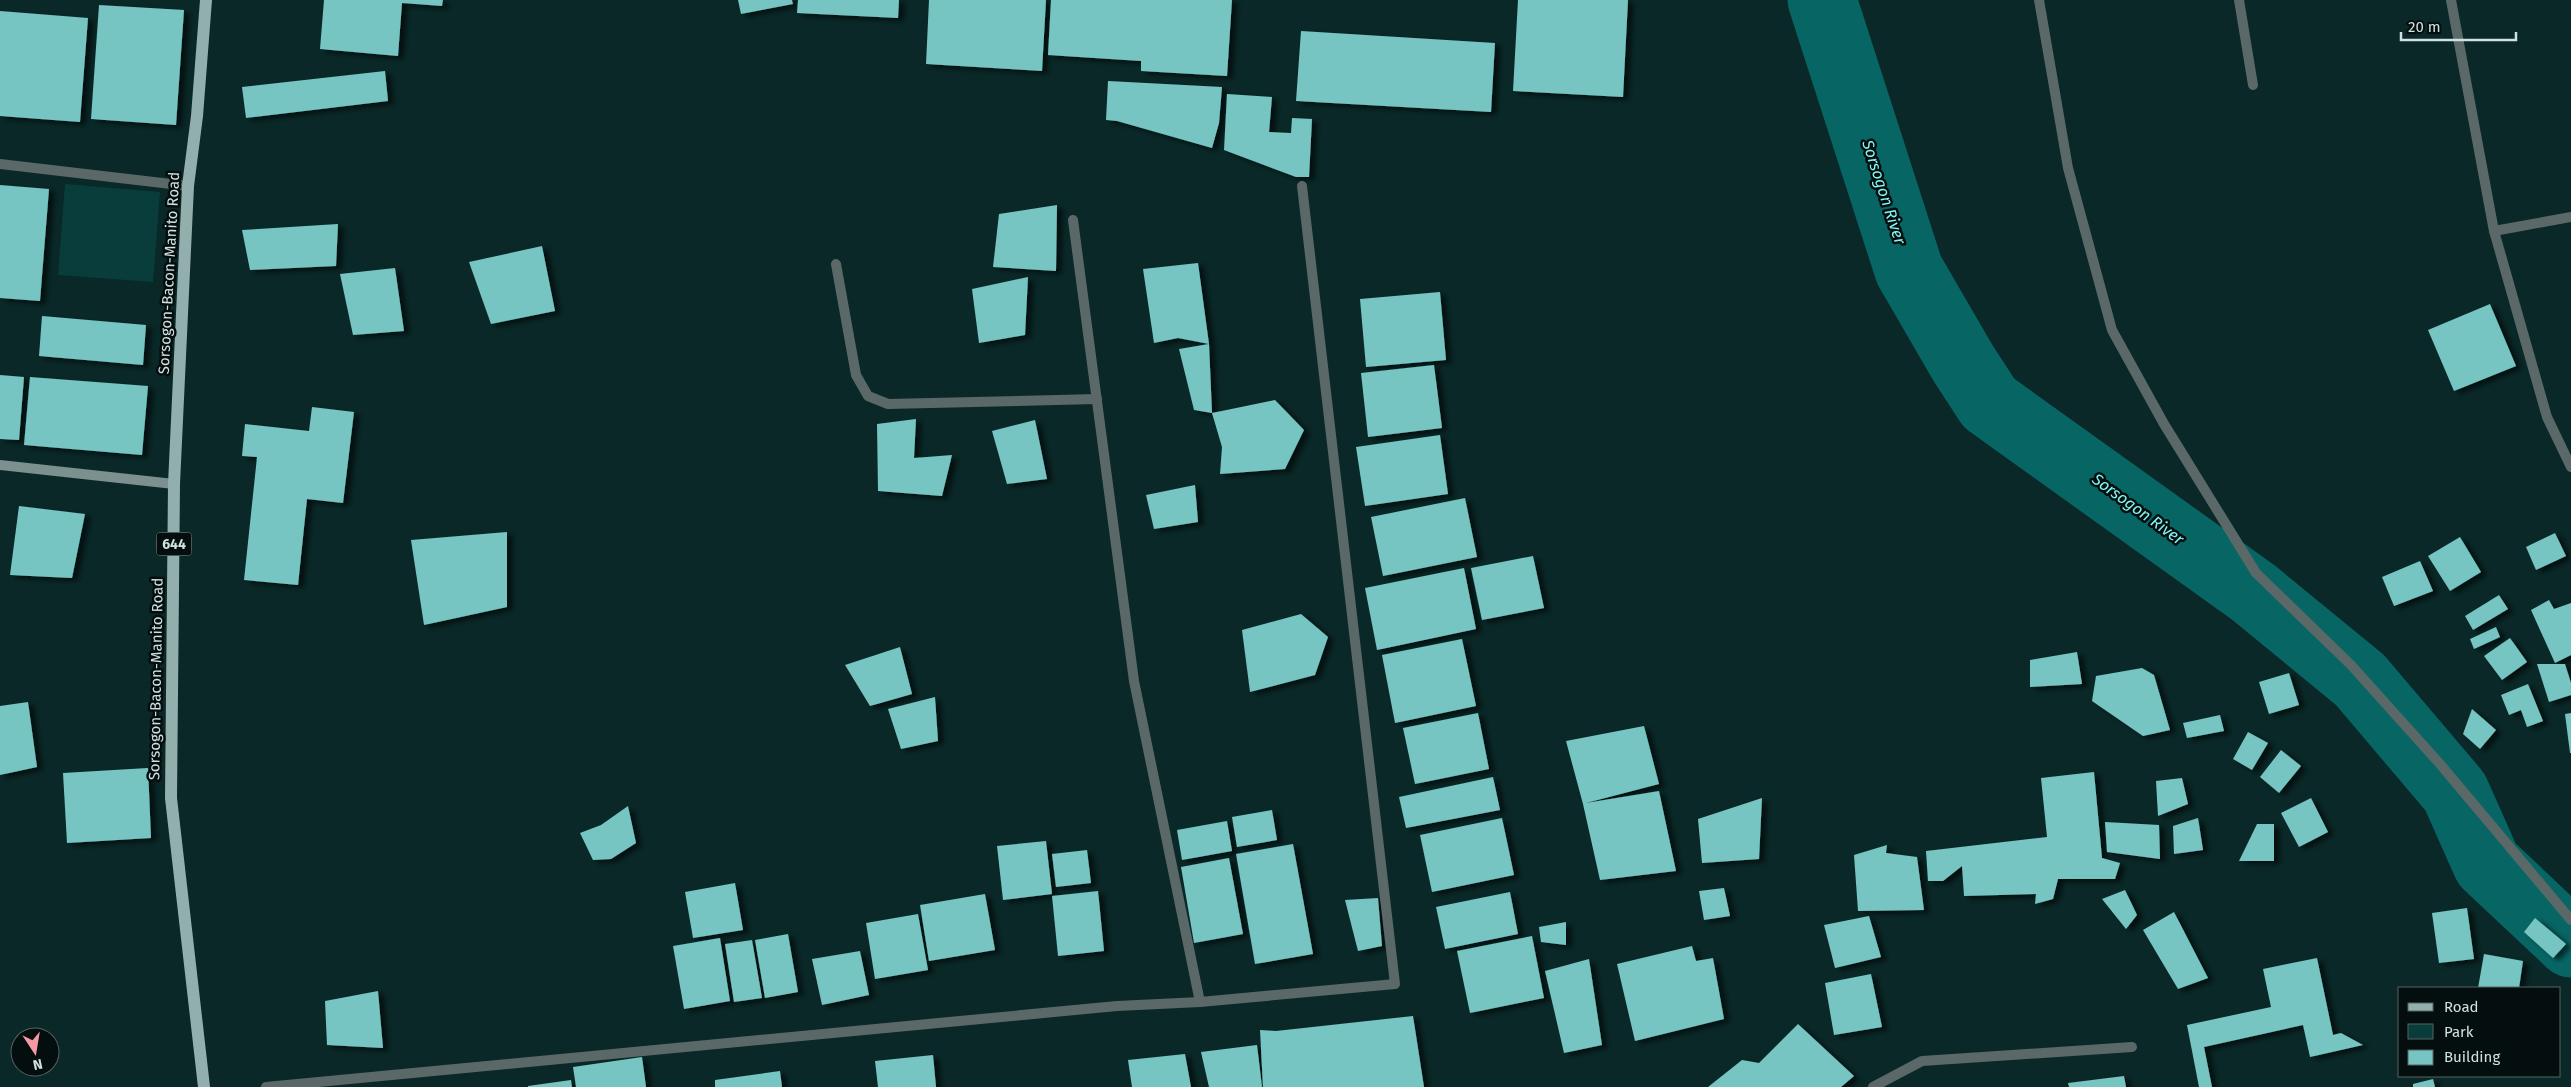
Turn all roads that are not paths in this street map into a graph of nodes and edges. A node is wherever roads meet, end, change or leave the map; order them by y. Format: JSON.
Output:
{"nodes":[{"id":1,"x":206,"y":0,"type":"edge"},
{"id":2,"x":2040,"y":0,"type":"edge"},
{"id":3,"x":2239,"y":0,"type":"edge"},
{"id":4,"x":2451,"y":0,"type":"edge"},
{"id":5,"x":2253,"y":85,"type":"dead end"},
{"id":6,"x":0,"y":164,"type":"edge"},
{"id":7,"x":188,"y":186,"type":"junction"},
{"id":8,"x":1302,"y":186,"type":"dead end"},
{"id":9,"x":2571,"y":218,"type":"edge"},
{"id":10,"x":1073,"y":220,"type":"dead end"},
{"id":11,"x":2494,"y":231,"type":"junction"},
{"id":12,"x":836,"y":264,"type":"dead end"},
{"id":13,"x":1097,"y":399,"type":"junction"},
{"id":14,"x":0,"y":464,"type":"edge"},
{"id":15,"x":2571,"y":467,"type":"edge"},
{"id":16,"x":174,"y":484,"type":"junction"},
{"id":17,"x":2571,"y":920,"type":"edge"},
{"id":18,"x":1200,"y":1002,"type":"junction"},
{"id":19,"x":2132,"y":1047,"type":"dead end"},
{"id":20,"x":204,"y":1087,"type":"edge"},
{"id":21,"x":266,"y":1087,"type":"edge"},
{"id":22,"x":1873,"y":1087,"type":"edge"}],
"edges":[{"from":1,"to":7,"type":"main road","name":"Sorsogon-Bacon-Manito Road","number":"644"},
{"from":2,"to":17,"type":"street"},
{"from":3,"to":5,"type":"street"},
{"from":4,"to":11,"type":"street"},
{"from":6,"to":7,"type":"street"},
{"from":7,"to":16,"type":"main road","name":"Sorsogon-Bacon-Manito Road","number":"644"},
{"from":8,"to":18,"type":"street"},
{"from":9,"to":11,"type":"street"},
{"from":10,"to":13,"type":"street"},
{"from":11,"to":15,"type":"street"},
{"from":12,"to":13,"type":"street"},
{"from":13,"to":18,"type":"street"},
{"from":14,"to":16,"type":"street"},
{"from":16,"to":20,"type":"main road","name":"Sorsogon-Bacon-Manito Road","number":"644"},
{"from":18,"to":21,"type":"street"},
{"from":19,"to":22,"type":"street"}]}
